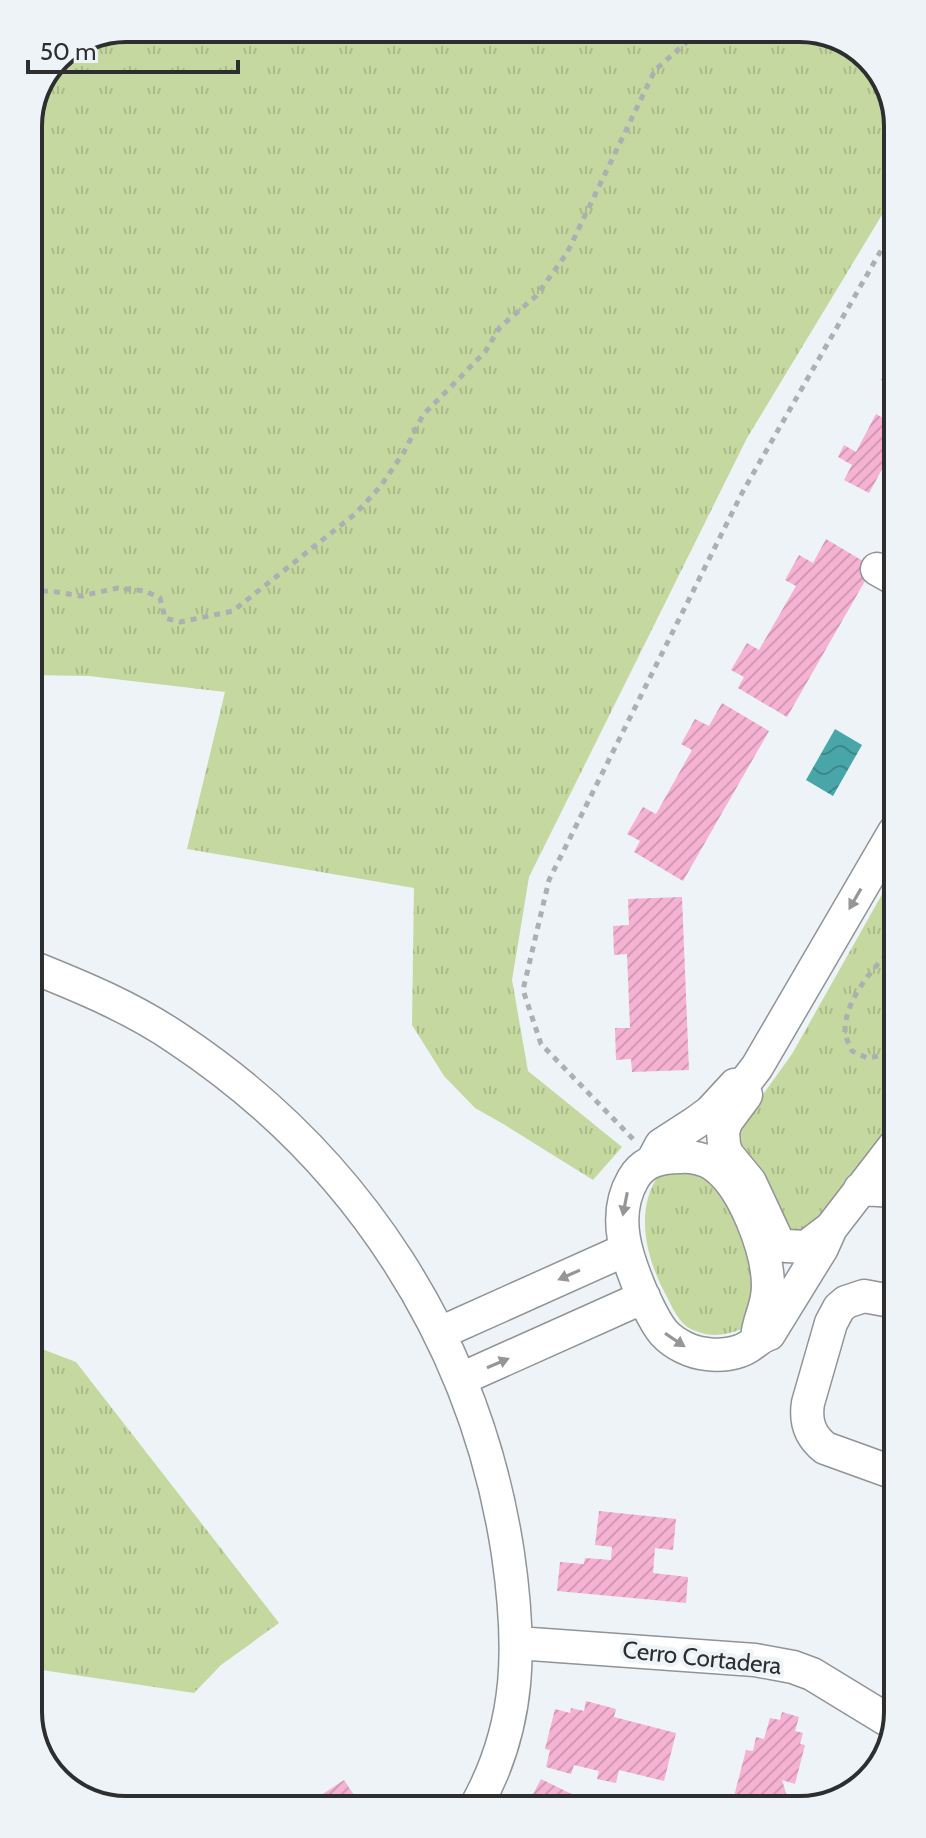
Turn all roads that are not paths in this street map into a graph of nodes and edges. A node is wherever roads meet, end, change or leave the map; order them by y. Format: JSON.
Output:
{"nodes":[{"id":1,"x":884,"y":849,"type":"edge"},
{"id":2,"x":42,"y":971,"type":"edge"},
{"id":3,"x":744,"y":1084,"type":"junction"},
{"id":4,"x":884,"y":1159,"type":"edge"},
{"id":5,"x":653,"y":1160,"type":"junction"},
{"id":6,"x":860,"y":1189,"type":"junction"},
{"id":7,"x":884,"y":1190,"type":"edge"},
{"id":8,"x":831,"y":1228,"type":"junction"},
{"id":9,"x":625,"y":1250,"type":"junction"},
{"id":10,"x":644,"y":1297,"type":"junction"},
{"id":11,"x":884,"y":1300,"type":"edge"},
{"id":12,"x":440,"y":1333,"type":"junction"},
{"id":13,"x":757,"y":1339,"type":"junction"},
{"id":14,"x":461,"y":1379,"type":"junction"},
{"id":15,"x":884,"y":1469,"type":"edge"},
{"id":16,"x":517,"y":1643,"type":"junction"},
{"id":17,"x":884,"y":1719,"type":"edge"},
{"id":18,"x":481,"y":1796,"type":"edge"}],
"edges":[{"from":1,"to":3,"type":"street","one_way":true},
{"from":2,"to":12,"type":"street"},
{"from":3,"to":5,"type":"street"},
{"from":3,"to":8,"type":"street"},
{"from":4,"to":6,"type":"street"},
{"from":5,"to":9,"type":"street","one_way":true},
{"from":5,"to":13,"type":"street"},
{"from":6,"to":7,"type":"street"},
{"from":6,"to":8,"type":"street"},
{"from":8,"to":13,"type":"street"},
{"from":9,"to":10,"type":"street"},
{"from":9,"to":12,"type":"street","one_way":true},
{"from":10,"to":13,"type":"street","one_way":true},
{"from":14,"to":10,"type":"street","one_way":true},
{"from":11,"to":15,"type":"street"},
{"from":12,"to":14,"type":"street"},
{"from":14,"to":16,"type":"street"},
{"from":16,"to":17,"type":"street","name":"Cerro Cortadera"},
{"from":16,"to":18,"type":"street"}]}
